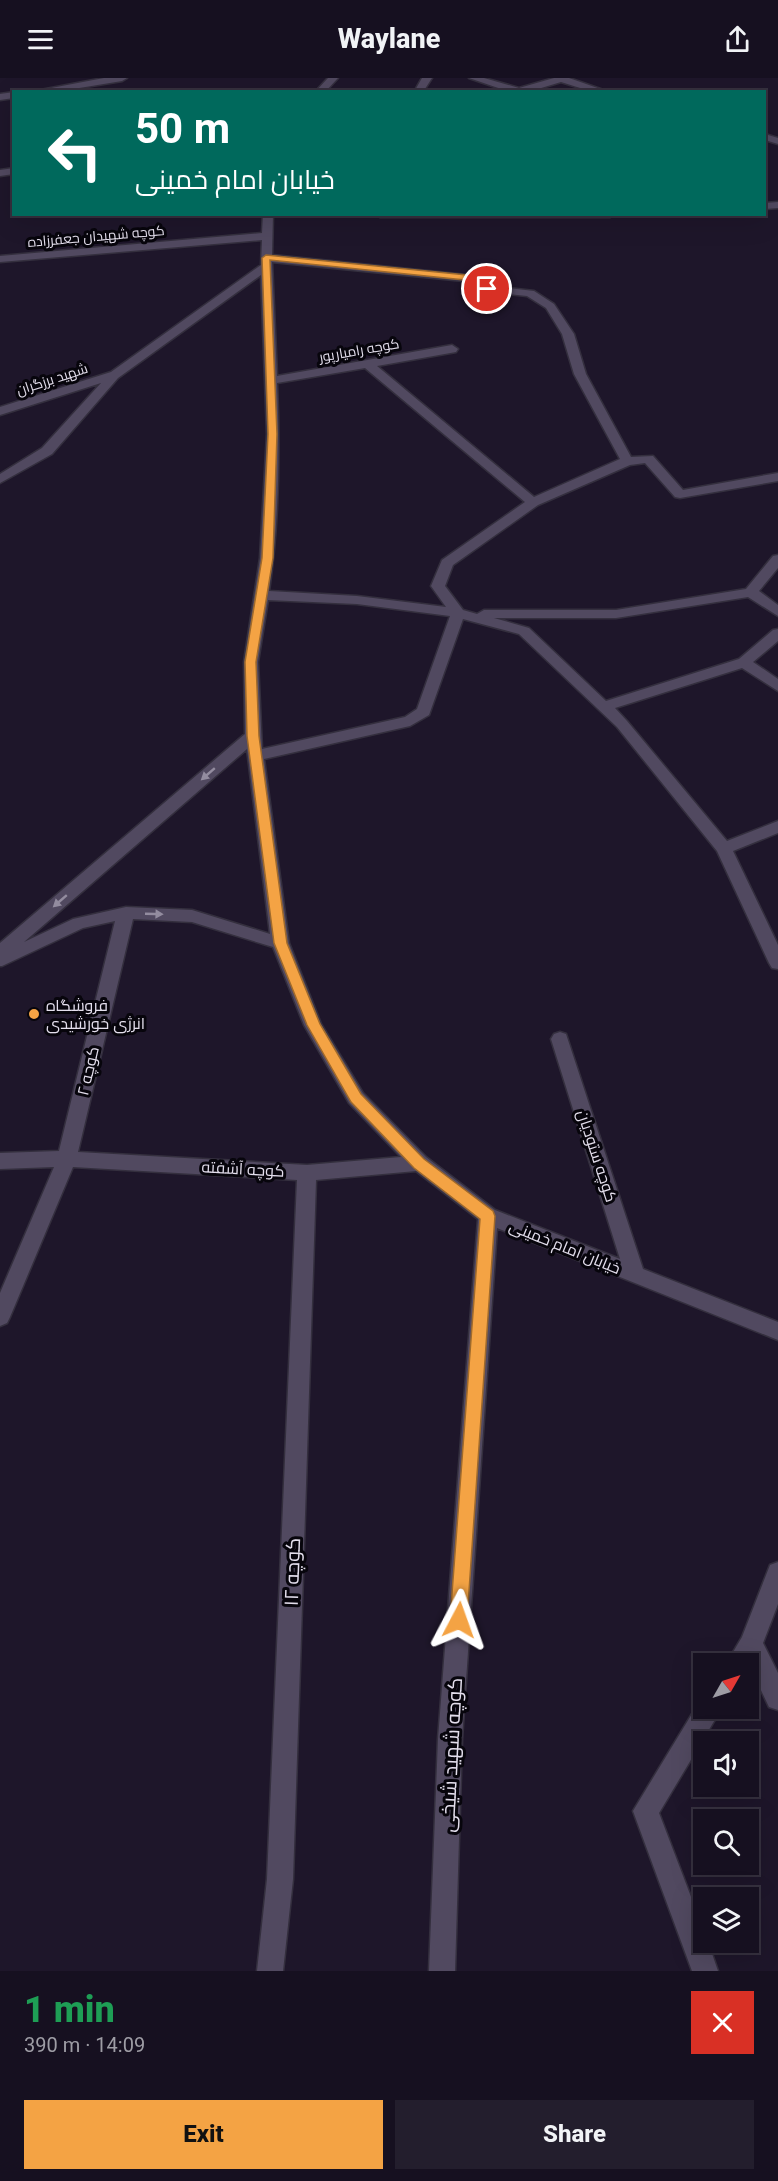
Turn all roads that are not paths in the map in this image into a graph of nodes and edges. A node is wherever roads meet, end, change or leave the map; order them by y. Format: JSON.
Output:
{"nodes":[{"id":1,"x":121,"y":78,"type":"edge"},
{"id":2,"x":333,"y":78,"type":"edge"},
{"id":3,"x":474,"y":78,"type":"edge"},
{"id":4,"x":563,"y":79,"type":"edge"},
{"id":5,"x":46,"y":90,"type":"edge"},
{"id":6,"x":321,"y":90,"type":"edge"},
{"id":7,"x":516,"y":90,"type":"edge"},
{"id":8,"x":523,"y":90,"type":"edge"},
{"id":9,"x":599,"y":90,"type":"edge"},
{"id":10,"x":268,"y":216,"type":"edge"},
{"id":11,"x":267,"y":236,"type":"junction"},
{"id":12,"x":0,"y":259,"type":"edge"},
{"id":13,"x":266,"y":262,"type":"junction"},
{"id":14,"x":452,"y":349,"type":"dead end"},
{"id":15,"x":368,"y":364,"type":"junction"},
{"id":16,"x":114,"y":375,"type":"junction"},
{"id":17,"x":270,"y":381,"type":"junction"},
{"id":18,"x":0,"y":411,"type":"edge"},
{"id":19,"x":627,"y":461,"type":"junction"},
{"id":20,"x":778,"y":477,"type":"edge"},
{"id":21,"x":0,"y":479,"type":"edge"},
{"id":22,"x":532,"y":502,"type":"junction"},
{"id":23,"x":778,"y":559,"type":"edge"},
{"id":24,"x":751,"y":592,"type":"junction"},
{"id":25,"x":261,"y":595,"type":"junction"},
{"id":26,"x":778,"y":612,"type":"edge"},
{"id":27,"x":458,"y":614,"type":"junction"},
{"id":28,"x":778,"y":633,"type":"edge"},
{"id":29,"x":744,"y":662,"type":"junction"},
{"id":30,"x":778,"y":686,"type":"edge"},
{"id":31,"x":603,"y":707,"type":"junction"},
{"id":32,"x":253,"y":736,"type":"junction"},
{"id":33,"x":255,"y":756,"type":"junction"},
{"id":34,"x":778,"y":827,"type":"edge"},
{"id":35,"x":724,"y":848,"type":"junction"},
{"id":36,"x":126,"y":913,"type":"junction"},
{"id":37,"x":280,"y":943,"type":"junction"},
{"id":38,"x":776,"y":952,"type":"edge"},
{"id":39,"x":0,"y":953,"type":"edge"},
{"id":40,"x":0,"y":960,"type":"edge"},
{"id":41,"x":560,"y":1039,"type":"dead end"},
{"id":42,"x":67,"y":1159,"type":"junction"},
{"id":43,"x":0,"y":1161,"type":"edge"},
{"id":44,"x":419,"y":1163,"type":"junction"},
{"id":45,"x":307,"y":1173,"type":"junction"},
{"id":46,"x":488,"y":1216,"type":"junction"},
{"id":47,"x":635,"y":1274,"type":"junction"},
{"id":48,"x":0,"y":1317,"type":"edge"},
{"id":49,"x":778,"y":1331,"type":"edge"},
{"id":50,"x":778,"y":1573,"type":"edge"},
{"id":51,"x":745,"y":1653,"type":"edge"},
{"id":52,"x":759,"y":1673,"type":"edge"},
{"id":53,"x":778,"y":1698,"type":"edge"},
{"id":54,"x":703,"y":1719,"type":"edge"},
{"id":55,"x":270,"y":1971,"type":"edge"},
{"id":56,"x":442,"y":1971,"type":"edge"},
{"id":57,"x":705,"y":1971,"type":"edge"}],
"edges":[{"from":1,"to":5,"type":"street"},
{"from":2,"to":6,"type":"street"},
{"from":3,"to":7,"type":"street"},
{"from":4,"to":8,"type":"street"},
{"from":4,"to":9,"type":"street"},
{"from":10,"to":11,"type":"street","name":"خیابان امام خمینی"},
{"from":11,"to":12,"type":"street","name":"کوچه شهیدان جعفرزاده"},
{"from":11,"to":13,"type":"street","name":"خیابان امام خمینی"},
{"from":13,"to":16,"type":"street"},
{"from":13,"to":17,"type":"street","name":"خیابان امام خمینی"},
{"from":13,"to":19,"type":"street"},
{"from":14,"to":15,"type":"street","name":"کوچه رامیارپور"},
{"from":15,"to":17,"type":"street","name":"کوچه رامیارپور"},
{"from":15,"to":22,"type":"street"},
{"from":16,"to":18,"type":"street","name":"شهید برزگران"},
{"from":16,"to":21,"type":"street"},
{"from":17,"to":25,"type":"street","name":"خیابان امام خمینی"},
{"from":19,"to":20,"type":"street"},
{"from":19,"to":22,"type":"street"},
{"from":22,"to":27,"type":"street"},
{"from":23,"to":24,"type":"street"},
{"from":24,"to":26,"type":"street"},
{"from":24,"to":27,"type":"street"},
{"from":25,"to":27,"type":"street"},
{"from":25,"to":32,"type":"street","name":"خیابان امام خمینی"},
{"from":27,"to":31,"type":"street"},
{"from":27,"to":33,"type":"street"},
{"from":28,"to":29,"type":"street"},
{"from":29,"to":30,"type":"street"},
{"from":29,"to":31,"type":"street"},
{"from":31,"to":35,"type":"street"},
{"from":32,"to":33,"type":"street","name":"خیابان امام خمینی"},
{"from":32,"to":39,"type":"street","one_way":true},
{"from":33,"to":37,"type":"street","name":"خیابان امام خمینی"},
{"from":34,"to":35,"type":"street"},
{"from":35,"to":38,"type":"street"},
{"from":36,"to":37,"type":"street","one_way":true},
{"from":36,"to":40,"type":"street"},
{"from":36,"to":42,"type":"street","name":"کوچه ۲"},
{"from":37,"to":44,"type":"street","name":"خیابان امام خمینی"},
{"from":41,"to":47,"type":"street","name":"کوچه ستودیان"},
{"from":42,"to":43,"type":"street","name":"کوچه آشفته"},
{"from":42,"to":45,"type":"street","name":"کوچه آشفته"},
{"from":42,"to":48,"type":"street","name":"کوچه ۲"},
{"from":44,"to":45,"type":"street","name":"کوچه آشفته"},
{"from":44,"to":46,"type":"street","name":"خیابان امام خمینی"},
{"from":45,"to":55,"type":"street","name":"کوچه ۱۲"},
{"from":46,"to":47,"type":"street","name":"خیابان امام خمینی"},
{"from":46,"to":56,"type":"street","name":"کوچه شهید شیخی"},
{"from":47,"to":49,"type":"street","name":"خیابان امام خمینی"},
{"from":50,"to":51,"type":"street"},
{"from":52,"to":53,"type":"street"},
{"from":54,"to":57,"type":"street"}]}
